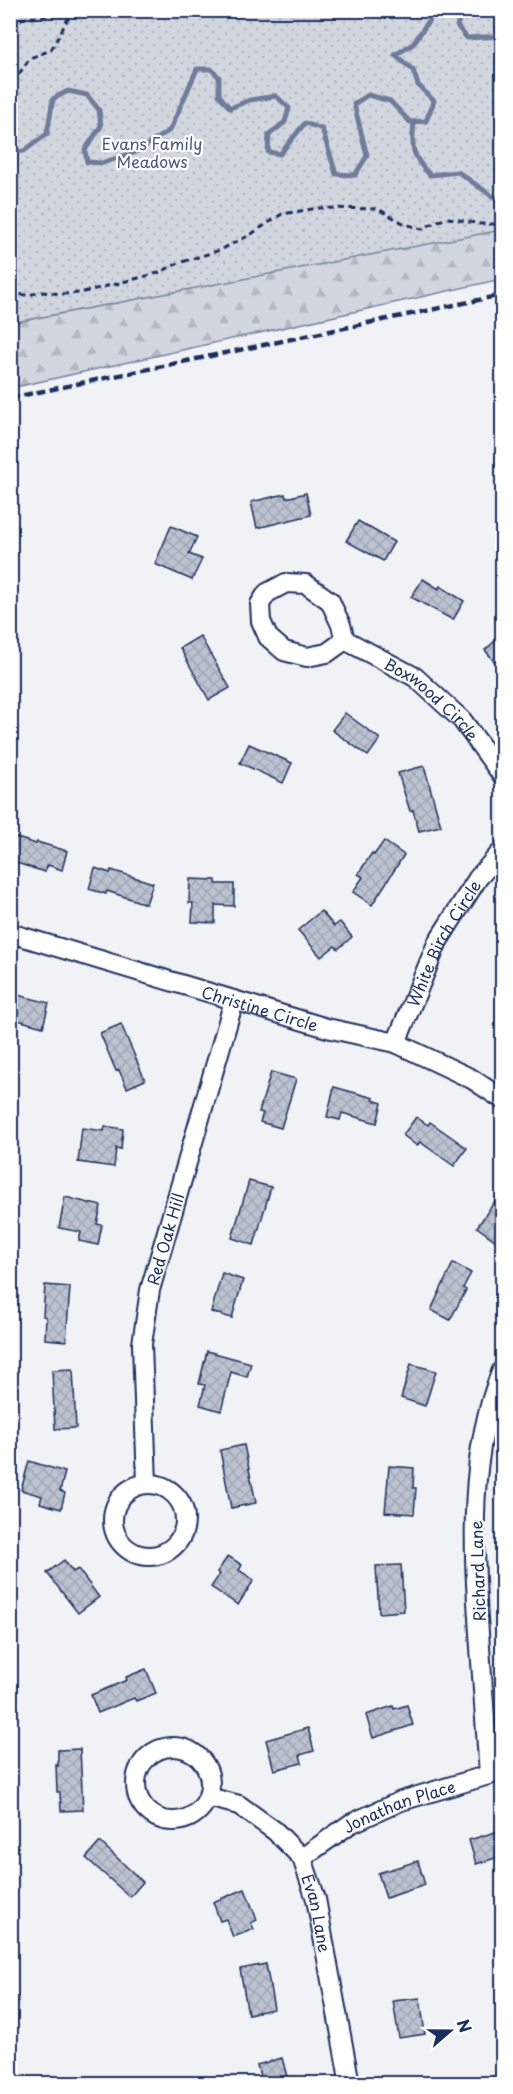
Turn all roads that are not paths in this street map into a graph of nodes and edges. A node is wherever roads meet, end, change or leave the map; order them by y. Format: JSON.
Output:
{"nodes":[{"id":1,"x":345,"y":640,"type":"junction"},
{"id":2,"x":502,"y":775,"type":"edge"},
{"id":3,"x":502,"y":850,"type":"edge"},
{"id":4,"x":10,"y":933,"type":"edge"},
{"id":5,"x":234,"y":1001,"type":"junction"},
{"id":6,"x":396,"y":1043,"type":"junction"},
{"id":7,"x":502,"y":1099,"type":"edge"},
{"id":8,"x":502,"y":1370,"type":"edge"},
{"id":9,"x":147,"y":1484,"type":"junction"},
{"id":10,"x":496,"y":1773,"type":"edge"},
{"id":11,"x":208,"y":1797,"type":"junction"},
{"id":12,"x":302,"y":1858,"type":"junction"},
{"id":13,"x":350,"y":2084,"type":"edge"}],
"edges":[{"from":1,"to":1,"type":"street"},
{"from":1,"to":2,"type":"street","name":"Boxwood Circle"},
{"from":3,"to":6,"type":"street","name":"White Birch Circle"},
{"from":4,"to":5,"type":"street","name":"Christine Circle"},
{"from":5,"to":6,"type":"street","name":"Christine Circle"},
{"from":5,"to":9,"type":"street","name":"Red Oak Hill"},
{"from":6,"to":7,"type":"street","name":"Christine Circle"},
{"from":8,"to":10,"type":"street","name":"Richard Lane"},
{"from":9,"to":9,"type":"street"},
{"from":10,"to":12,"type":"street","name":"Jonathan Place"},
{"from":11,"to":11,"type":"street"},
{"from":11,"to":12,"type":"street","name":"Evan Lane"},
{"from":12,"to":13,"type":"street","name":"Evan Lane"}]}
